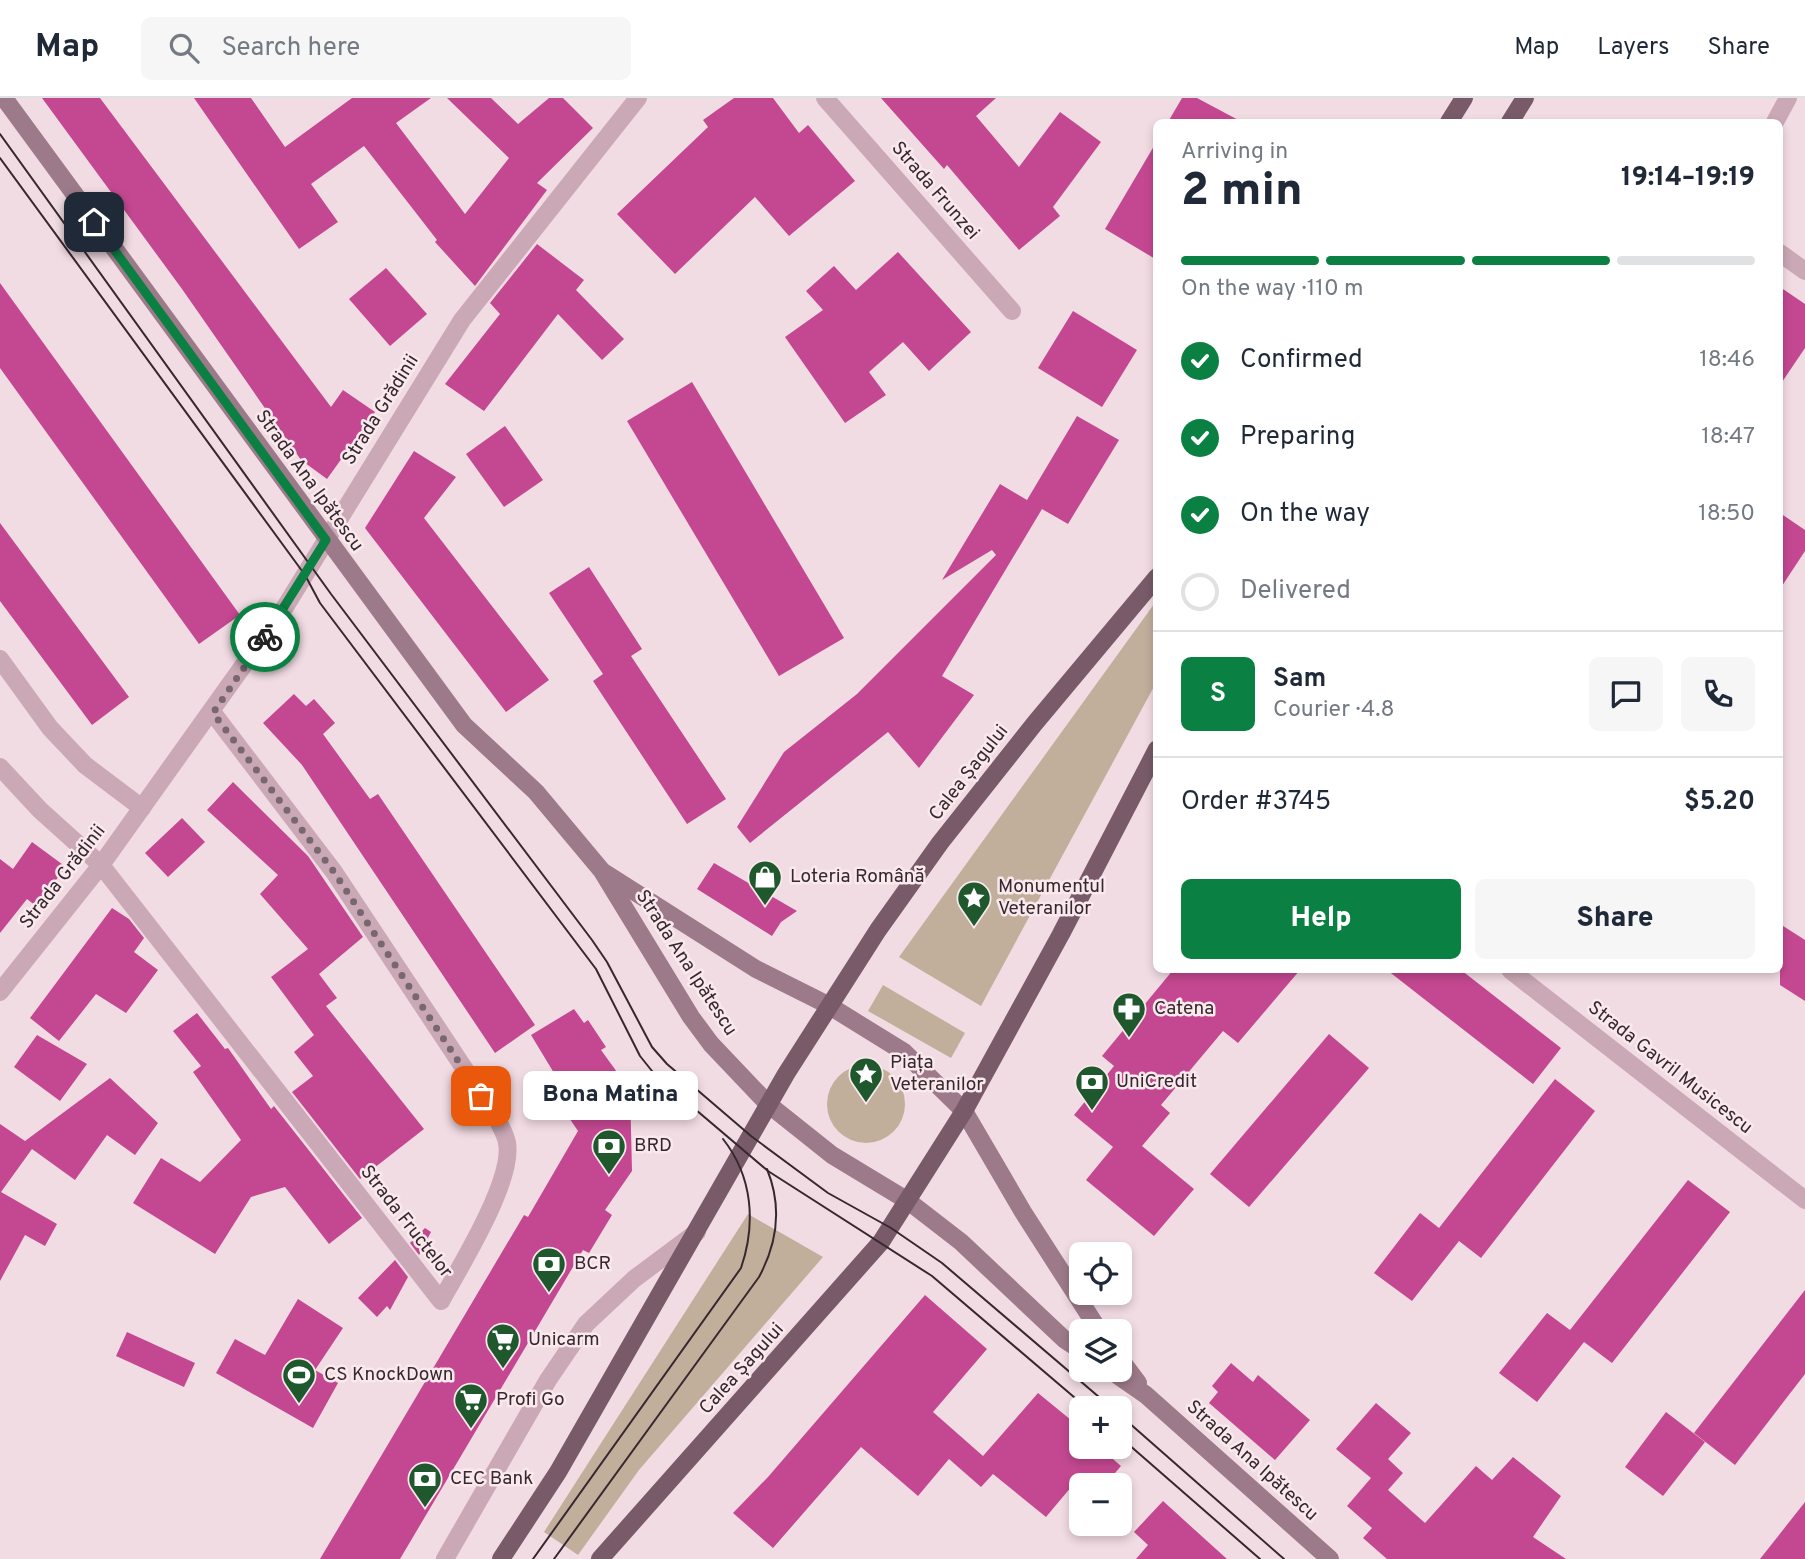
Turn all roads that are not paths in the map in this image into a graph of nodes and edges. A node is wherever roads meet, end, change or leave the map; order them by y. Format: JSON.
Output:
{"nodes":[{"id":1,"x":4,"y":98,"type":"edge"},
{"id":2,"x":638,"y":98,"type":"edge"},
{"id":3,"x":825,"y":98,"type":"edge"},
{"id":4,"x":1464,"y":98,"type":"edge"},
{"id":5,"x":1525,"y":98,"type":"edge"},
{"id":6,"x":1788,"y":98,"type":"edge"},
{"id":7,"x":1451,"y":119,"type":"edge"},
{"id":8,"x":1512,"y":119,"type":"edge"},
{"id":9,"x":1777,"y":119,"type":"edge"},
{"id":10,"x":1783,"y":255,"type":"edge"},
{"id":11,"x":1805,"y":271,"type":"edge"},
{"id":12,"x":1012,"y":311,"type":"dead end"},
{"id":13,"x":326,"y":540,"type":"junction"},
{"id":14,"x":1153,"y":582,"type":"edge"},
{"id":15,"x":0,"y":659,"type":"edge"},
{"id":16,"x":213,"y":713,"type":"junction"},
{"id":17,"x":1153,"y":757,"type":"edge"},
{"id":18,"x":0,"y":767,"type":"edge"},
{"id":19,"x":142,"y":808,"type":"junction"},
{"id":20,"x":101,"y":865,"type":"junction"},
{"id":21,"x":602,"y":871,"type":"junction"},
{"id":22,"x":1514,"y":973,"type":"edge"},
{"id":23,"x":0,"y":992,"type":"edge"},
{"id":24,"x":828,"y":1005,"type":"junction"},
{"id":25,"x":768,"y":1104,"type":"junction"},
{"id":26,"x":964,"y":1111,"type":"junction"},
{"id":27,"x":1805,"y":1200,"type":"edge"},
{"id":28,"x":908,"y":1202,"type":"junction"},
{"id":29,"x":696,"y":1232,"type":"junction"},
{"id":30,"x":1092,"y":1319,"type":"edge"},
{"id":31,"x":1069,"y":1343,"type":"edge"},
{"id":32,"x":1132,"y":1376,"type":"edge"},
{"id":33,"x":1127,"y":1382,"type":"edge"},
{"id":34,"x":1146,"y":1395,"type":"junction"},
{"id":35,"x":445,"y":1559,"type":"edge"},
{"id":36,"x":501,"y":1559,"type":"edge"},
{"id":37,"x":600,"y":1559,"type":"edge"},
{"id":38,"x":1330,"y":1559,"type":"edge"}],
"edges":[{"from":1,"to":13,"type":"street","name":"Strada Ana Ipătescu"},
{"from":2,"to":13,"type":"street","name":"Strada Grădinii"},
{"from":3,"to":12,"type":"street","name":"Strada Frunzei"},
{"from":4,"to":7,"type":"main road"},
{"from":5,"to":8,"type":"main road"},
{"from":6,"to":9,"type":"street"},
{"from":10,"to":11,"type":"street"},
{"from":13,"to":16,"type":"street","name":"Strada Grădinii"},
{"from":13,"to":21,"type":"street","name":"Strada Ana Ipătescu"},
{"from":14,"to":24,"type":"main road","name":"Calea Șagului"},
{"from":15,"to":19,"type":"street"},
{"from":16,"to":19,"type":"street","name":"Strada Grădinii"},
{"from":16,"to":20,"type":"street","name":"Strada Fructelor"},
{"from":17,"to":26,"type":"main road"},
{"from":18,"to":20,"type":"street","name":"Strada Fructelor"},
{"from":19,"to":20,"type":"street","name":"Strada Grădinii"},
{"from":20,"to":23,"type":"street","name":"Strada Grădinii"},
{"from":21,"to":24,"type":"street","name":"Strada Ana Ipătescu"},
{"from":21,"to":25,"type":"street","name":"Strada Ana Ipătescu"},
{"from":22,"to":27,"type":"street","name":"Strada Gavril Musicescu"},
{"from":24,"to":25,"type":"main road"},
{"from":24,"to":26,"type":"street"},
{"from":25,"to":28,"type":"street"},
{"from":25,"to":29,"type":"main road"},
{"from":26,"to":28,"type":"main road"},
{"from":26,"to":30,"type":"street"},
{"from":28,"to":31,"type":"street"},
{"from":28,"to":37,"type":"main road","name":"Calea Șagului"},
{"from":29,"to":35,"type":"street"},
{"from":29,"to":36,"type":"main road"},
{"from":32,"to":34,"type":"street","name":"Strada Ana Ipătescu"},
{"from":33,"to":34,"type":"street","name":"Strada Ana Ipătescu"},
{"from":34,"to":38,"type":"street","name":"Strada Ana Ipătescu"}]}
